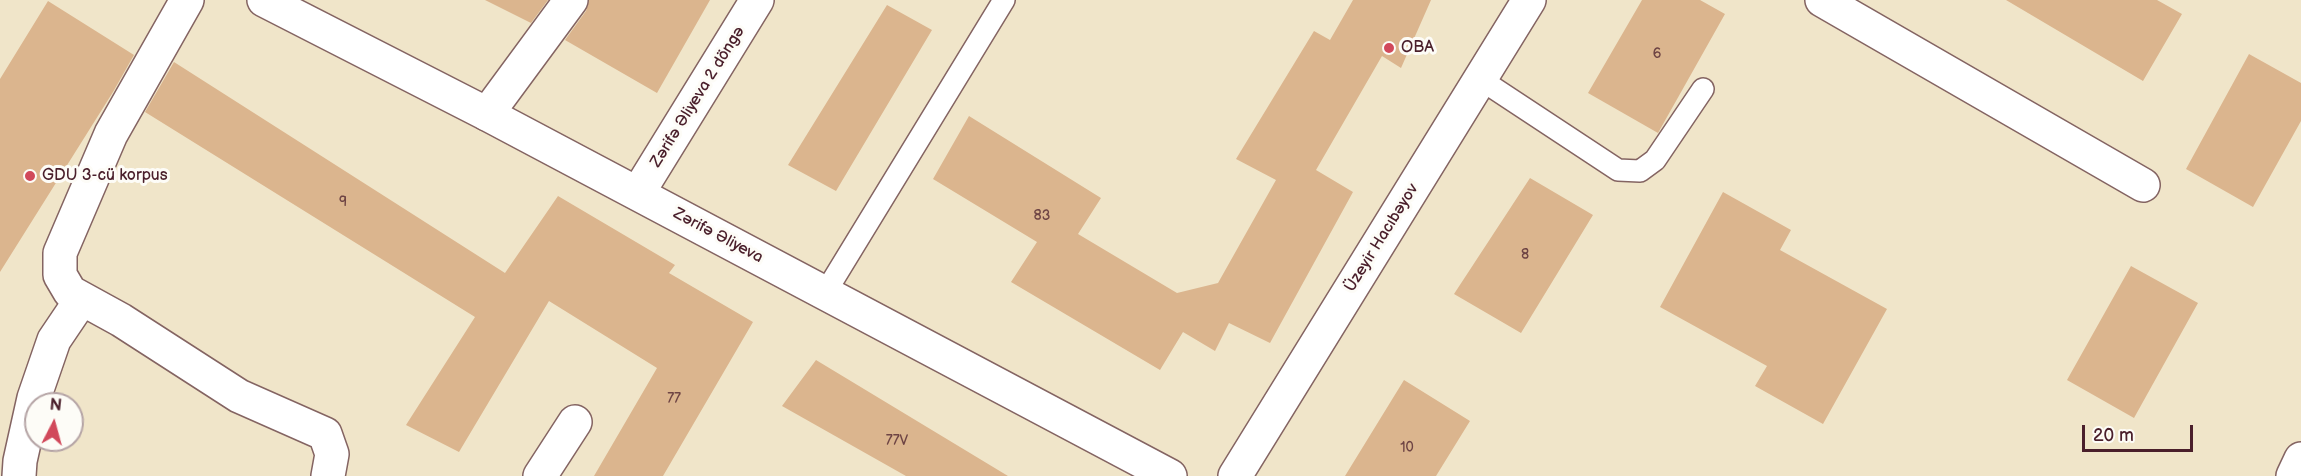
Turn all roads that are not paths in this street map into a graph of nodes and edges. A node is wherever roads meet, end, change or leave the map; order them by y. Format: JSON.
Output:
{"nodes":[{"id":1,"x":187,"y":0,"type":"edge"},
{"id":2,"x":264,"y":0,"type":"edge"},
{"id":3,"x":571,"y":0,"type":"edge"},
{"id":4,"x":757,"y":0,"type":"edge"},
{"id":5,"x":1004,"y":0,"type":"edge"},
{"id":6,"x":1529,"y":0,"type":"edge"},
{"id":7,"x":1822,"y":0,"type":"edge"},
{"id":8,"x":1480,"y":80,"type":"junction"},
{"id":9,"x":1703,"y":89,"type":"dead end"},
{"id":10,"x":487,"y":114,"type":"junction"},
{"id":11,"x":2143,"y":185,"type":"dead end"},
{"id":12,"x":638,"y":194,"type":"junction"},
{"id":13,"x":825,"y":293,"type":"junction"},
{"id":14,"x":81,"y":300,"type":"junction"},
{"id":15,"x":575,"y":422,"type":"dead end"},
{"id":16,"x":2301,"y":459,"type":"edge"},
{"id":17,"x":19,"y":476,"type":"edge"},
{"id":18,"x":328,"y":476,"type":"edge"},
{"id":19,"x":540,"y":476,"type":"edge"},
{"id":20,"x":1170,"y":476,"type":"edge"},
{"id":21,"x":1235,"y":476,"type":"edge"},
{"id":22,"x":2293,"y":476,"type":"edge"}],
"edges":[{"from":1,"to":14,"type":"street"},
{"from":2,"to":10,"type":"street","name":"Zərifə Əliyeva"},
{"from":3,"to":10,"type":"street"},
{"from":4,"to":12,"type":"street","name":"Zərifə Əliyeva 2 döngə"},
{"from":5,"to":13,"type":"lane"},
{"from":6,"to":8,"type":"street","name":"Üzeyir Hacıbəyov"},
{"from":7,"to":11,"type":"street"},
{"from":8,"to":9,"type":"lane"},
{"from":8,"to":21,"type":"street","name":"Üzeyir Hacıbəyov"},
{"from":10,"to":12,"type":"street","name":"Zərifə Əliyeva"},
{"from":12,"to":13,"type":"street","name":"Zərifə Əliyeva"},
{"from":13,"to":20,"type":"street","name":"Zərifə Əliyeva"},
{"from":14,"to":17,"type":"street"},
{"from":14,"to":18,"type":"street"},
{"from":15,"to":19,"type":"street"},
{"from":16,"to":22,"type":"street"}]}
